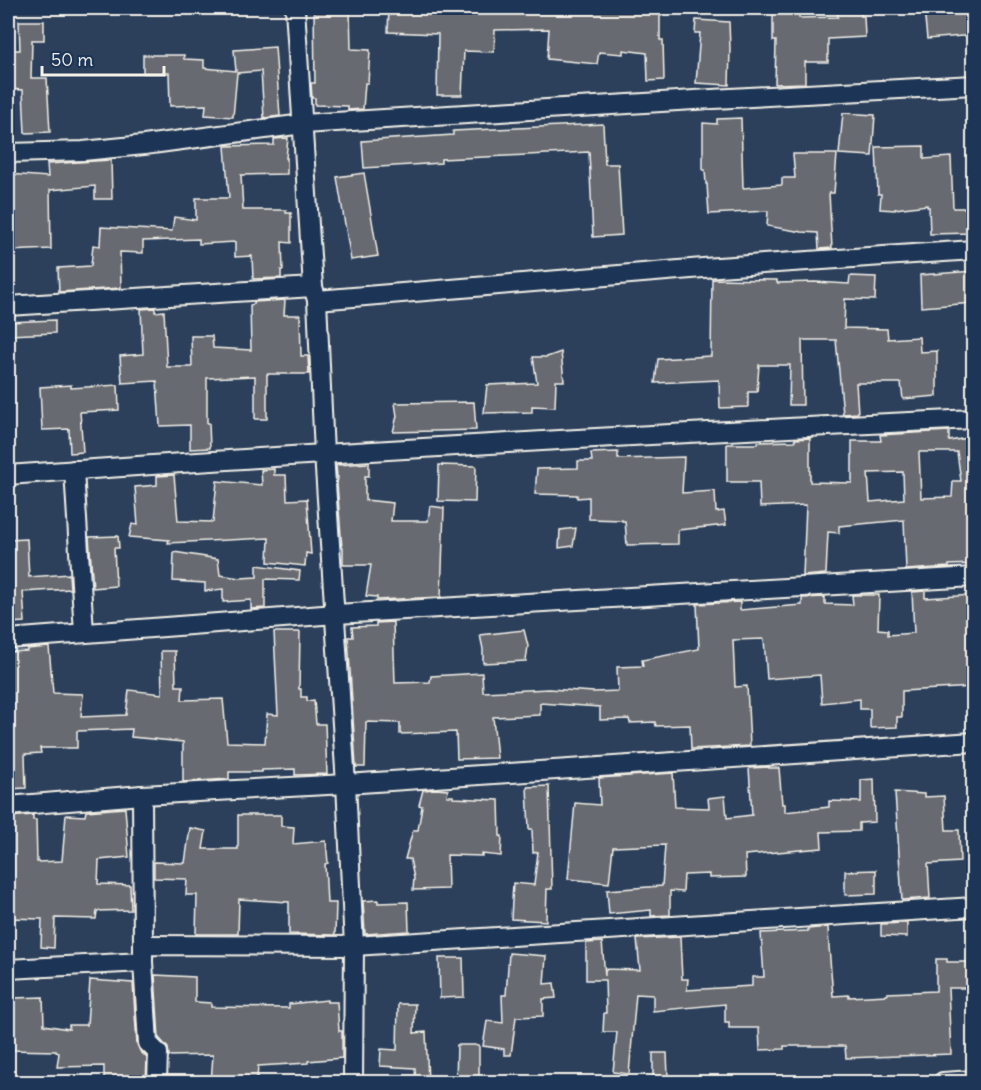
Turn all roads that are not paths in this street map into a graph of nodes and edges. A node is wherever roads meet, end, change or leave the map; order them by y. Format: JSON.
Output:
{"nodes":[{"id":1,"x":295,"y":8,"type":"edge"},
{"id":2,"x":974,"y":85,"type":"edge"},
{"id":3,"x":303,"y":124,"type":"junction"},
{"id":4,"x":8,"y":153,"type":"edge"},
{"id":5,"x":974,"y":250,"type":"edge"},
{"id":6,"x":315,"y":294,"type":"junction"},
{"id":7,"x":8,"y":306,"type":"edge"},
{"id":8,"x":974,"y":419,"type":"edge"},
{"id":9,"x":324,"y":454,"type":"junction"},
{"id":10,"x":74,"y":470,"type":"junction"},
{"id":11,"x":8,"y":475,"type":"edge"},
{"id":12,"x":974,"y":577,"type":"edge"},
{"id":13,"x":336,"y":614,"type":"junction"},
{"id":14,"x":84,"y":633,"type":"junction"},
{"id":15,"x":8,"y":639,"type":"edge"},
{"id":16,"x":974,"y":742,"type":"edge"},
{"id":17,"x":346,"y":784,"type":"junction"},
{"id":18,"x":142,"y":795,"type":"junction"},
{"id":19,"x":8,"y":806,"type":"edge"},
{"id":20,"x":974,"y":907,"type":"edge"},
{"id":21,"x":354,"y":946,"type":"junction"},
{"id":22,"x":143,"y":953,"type":"junction"},
{"id":23,"x":8,"y":969,"type":"edge"},
{"id":24,"x":974,"y":1080,"type":"edge"},
{"id":25,"x":157,"y":1083,"type":"edge"},
{"id":26,"x":353,"y":1083,"type":"edge"},
{"id":27,"x":942,"y":1083,"type":"edge"}],
"edges":[{"from":1,"to":3,"type":"street"},
{"from":2,"to":3,"type":"street"},
{"from":3,"to":4,"type":"street"},
{"from":3,"to":6,"type":"street"},
{"from":5,"to":6,"type":"street"},
{"from":6,"to":7,"type":"street"},
{"from":6,"to":9,"type":"street"},
{"from":8,"to":9,"type":"street"},
{"from":9,"to":10,"type":"street"},
{"from":9,"to":13,"type":"street"},
{"from":10,"to":11,"type":"street"},
{"from":10,"to":14,"type":"street"},
{"from":12,"to":13,"type":"street"},
{"from":13,"to":14,"type":"street"},
{"from":13,"to":17,"type":"street"},
{"from":14,"to":15,"type":"street"},
{"from":16,"to":17,"type":"street"},
{"from":17,"to":18,"type":"street"},
{"from":17,"to":21,"type":"street"},
{"from":18,"to":19,"type":"street"},
{"from":18,"to":22,"type":"street"},
{"from":20,"to":21,"type":"street"},
{"from":21,"to":22,"type":"street"},
{"from":21,"to":26,"type":"street"},
{"from":22,"to":23,"type":"street"},
{"from":22,"to":25,"type":"street"},
{"from":24,"to":27,"type":"street"}]}
